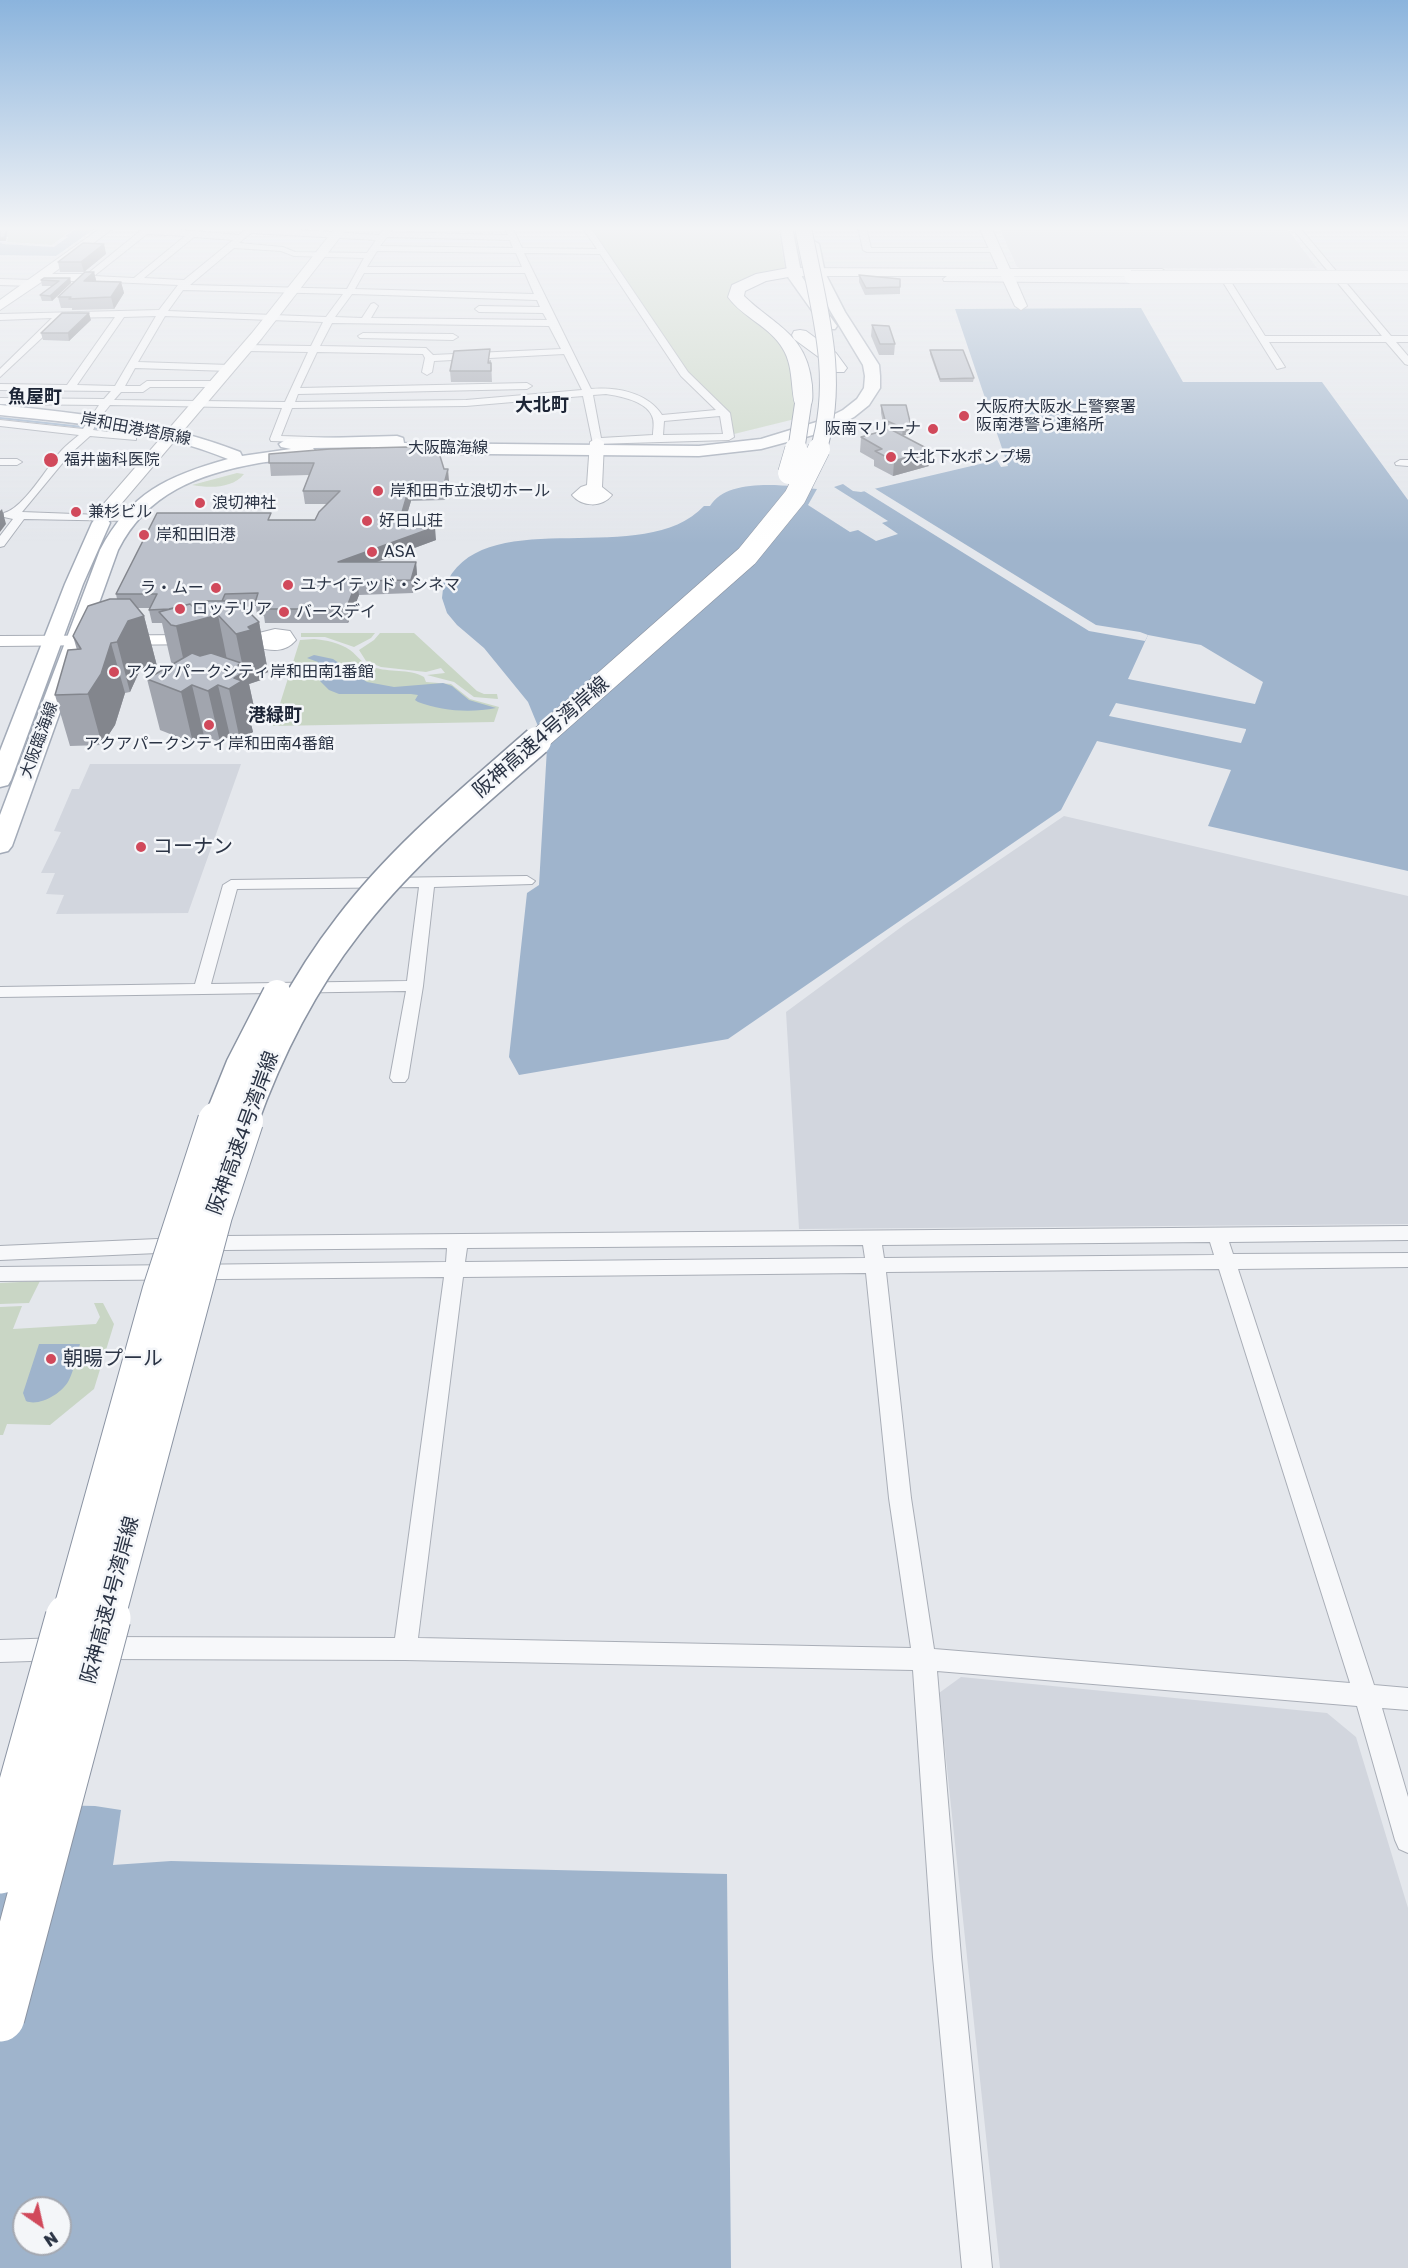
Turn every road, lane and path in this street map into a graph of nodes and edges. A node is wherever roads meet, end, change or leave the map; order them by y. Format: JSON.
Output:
{"nodes":[{"id":1,"x":42,"y":333,"type":"edge"},
{"id":2,"x":108,"y":333,"type":"edge"},
{"id":3,"x":151,"y":333,"type":"edge"},
{"id":4,"x":258,"y":333,"type":"edge"},
{"id":5,"x":322,"y":333,"type":"edge"},
{"id":6,"x":364,"y":333,"type":"edge"},
{"id":7,"x":454,"y":333,"type":"edge"},
{"id":8,"x":558,"y":333,"type":"edge"},
{"id":9,"x":657,"y":333,"type":"edge"},
{"id":10,"x":779,"y":333,"type":"edge"},
{"id":11,"x":796,"y":333,"type":"edge"},
{"id":12,"x":809,"y":333,"type":"edge"},
{"id":13,"x":821,"y":333,"type":"edge"},
{"id":14,"x":835,"y":333,"type":"edge"},
{"id":15,"x":851,"y":333,"type":"edge"},
{"id":16,"x":1258,"y":333,"type":"edge"},
{"id":17,"x":1383,"y":333,"type":"edge"},
{"id":18,"x":363,"y":336,"type":"junction"},
{"id":19,"x":453,"y":337,"type":"junction"},
{"id":20,"x":1262,"y":339,"type":"junction"},
{"id":21,"x":1388,"y":339,"type":"junction"},
{"id":22,"x":1408,"y":339,"type":"edge"},
{"id":23,"x":357,"y":349,"type":"junction"},
{"id":24,"x":568,"y":351,"type":"junction"},
{"id":25,"x":242,"y":352,"type":"junction"},
{"id":26,"x":312,"y":353,"type":"junction"},
{"id":27,"x":449,"y":356,"type":"junction"},
{"id":28,"x":430,"y":358,"type":"junction"},
{"id":29,"x":1408,"y":362,"type":"edge"},
{"id":30,"x":132,"y":365,"type":"junction"},
{"id":31,"x":1280,"y":367,"type":"dead end"},
{"id":32,"x":231,"y":368,"type":"junction"},
{"id":33,"x":427,"y":372,"type":"dead end"},
{"id":34,"x":0,"y":373,"type":"edge"},
{"id":35,"x":216,"y":384,"type":"junction"},
{"id":36,"x":0,"y":387,"type":"edge"},
{"id":37,"x":585,"y":387,"type":"junction"},
{"id":38,"x":69,"y":388,"type":"junction"},
{"id":39,"x":118,"y":389,"type":"junction"},
{"id":40,"x":294,"y":392,"type":"junction"},
{"id":41,"x":0,"y":401,"type":"edge"},
{"id":42,"x":108,"y":403,"type":"junction"},
{"id":43,"x":199,"y":404,"type":"junction"},
{"id":44,"x":290,"y":405,"type":"junction"},
{"id":45,"x":0,"y":410,"type":"edge"},
{"id":46,"x":722,"y":413,"type":"dead end"},
{"id":47,"x":658,"y":418,"type":"junction"},
{"id":48,"x":19,"y":419,"type":"junction"},
{"id":49,"x":0,"y":423,"type":"edge"},
{"id":50,"x":90,"y":427,"type":"junction"},
{"id":51,"x":170,"y":433,"type":"junction"},
{"id":52,"x":0,"y":437,"type":"edge"},
{"id":53,"x":132,"y":438,"type":"dead end"},
{"id":54,"x":658,"y":438,"type":"junction"},
{"id":55,"x":346,"y":441,"type":"junction"},
{"id":56,"x":597,"y":446,"type":"junction"},
{"id":57,"x":375,"y":448,"type":"junction"},
{"id":58,"x":230,"y":455,"type":"junction"},
{"id":59,"x":0,"y":462,"type":"edge"},
{"id":60,"x":17,"y":462,"type":"dead end"},
{"id":61,"x":786,"y":483,"type":"junction"},
{"id":62,"x":164,"y":488,"type":"junction"},
{"id":63,"x":594,"y":489,"type":"dead end"},
{"id":64,"x":10,"y":516,"type":"edge"},
{"id":65,"x":104,"y":518,"type":"junction"},
{"id":66,"x":127,"y":519,"type":"junction"},
{"id":67,"x":0,"y":544,"type":"edge"},
{"id":68,"x":749,"y":554,"type":"junction"},
{"id":69,"x":225,"y":640,"type":"edge"},
{"id":70,"x":0,"y":641,"type":"edge"},
{"id":71,"x":54,"y":641,"type":"junction"},
{"id":72,"x":75,"y":641,"type":"junction"},
{"id":73,"x":26,"y":774,"type":"junction"},
{"id":74,"x":1,"y":777,"type":"edge"},
{"id":75,"x":0,"y":846,"type":"edge"},
{"id":76,"x":527,"y":881,"type":"dead end"},
{"id":77,"x":427,"y":882,"type":"junction"},
{"id":78,"x":415,"y":986,"type":"junction"},
{"id":79,"x":202,"y":988,"type":"junction"},
{"id":80,"x":0,"y":992,"type":"edge"},
{"id":81,"x":399,"y":1078,"type":"dead end"},
{"id":82,"x":1408,"y":1233,"type":"edge"},
{"id":83,"x":1217,"y":1234,"type":"junction"},
{"id":84,"x":872,"y":1238,"type":"junction"},
{"id":85,"x":458,"y":1241,"type":"junction"},
{"id":86,"x":0,"y":1253,"type":"edge"},
{"id":87,"x":1408,"y":1260,"type":"edge"},
{"id":88,"x":1227,"y":1262,"type":"junction"},
{"id":89,"x":875,"y":1266,"type":"junction"},
{"id":90,"x":454,"y":1271,"type":"junction"},
{"id":91,"x":0,"y":1274,"type":"edge"},
{"id":92,"x":405,"y":1649,"type":"junction"},
{"id":93,"x":0,"y":1650,"type":"edge"},
{"id":94,"x":924,"y":1659,"type":"junction"},
{"id":95,"x":1366,"y":1696,"type":"junction"},
{"id":96,"x":1408,"y":1699,"type":"edge"},
{"id":97,"x":1408,"y":1839,"type":"edge"},
{"id":98,"x":0,"y":1869,"type":"edge"},
{"id":99,"x":0,"y":2017,"type":"edge"},
{"id":100,"x":977,"y":2268,"type":"edge"}],
"edges":[{"from":1,"to":34,"type":"street"},
{"from":2,"to":38,"type":"street"},
{"from":3,"to":30,"type":"street"},
{"from":4,"to":25,"type":"street"},
{"from":5,"to":26,"type":"street"},
{"from":6,"to":18,"type":"street"},
{"from":7,"to":19,"type":"street"},
{"from":8,"to":24,"type":"street"},
{"from":9,"to":54,"type":"street"},
{"from":10,"to":61,"type":"highway","bridge":true},
{"from":11,"to":68,"type":"highway","bridge":true},
{"from":12,"to":61,"type":"highway","name":"阪神高速4号湾岸線","bridge":true},
{"from":13,"to":68,"type":"highway","name":"阪神高速4号湾岸線","bridge":true},
{"from":14,"to":56,"type":"main road","name":"大阪臨海線"},
{"from":15,"to":56,"type":"main road","name":"大阪臨海線"},
{"from":16,"to":20,"type":"street"},
{"from":17,"to":21,"type":"street"},
{"from":18,"to":19,"type":"street"},
{"from":18,"to":23,"type":"street"},
{"from":19,"to":27,"type":"street"},
{"from":20,"to":21,"type":"street"},
{"from":20,"to":31,"type":"street"},
{"from":21,"to":22,"type":"street"},
{"from":21,"to":29,"type":"street"},
{"from":23,"to":26,"type":"street"},
{"from":23,"to":28,"type":"street"},
{"from":24,"to":27,"type":"street"},
{"from":24,"to":37,"type":"street"},
{"from":25,"to":26,"type":"street"},
{"from":25,"to":32,"type":"street"},
{"from":26,"to":40,"type":"street"},
{"from":27,"to":28,"type":"street"},
{"from":28,"to":33,"type":"street"},
{"from":30,"to":32,"type":"street"},
{"from":30,"to":39,"type":"street"},
{"from":32,"to":35,"type":"street"},
{"from":35,"to":39,"type":"street"},
{"from":35,"to":43,"type":"street"},
{"from":36,"to":38,"type":"street"},
{"from":37,"to":40,"type":"street"},
{"from":37,"to":44,"type":"street"},
{"from":37,"to":47,"type":"street"},
{"from":37,"to":56,"type":"street"},
{"from":38,"to":39,"type":"street"},
{"from":39,"to":42,"type":"street"},
{"from":40,"to":44,"type":"street"},
{"from":41,"to":42,"type":"street"},
{"from":42,"to":43,"type":"street"},
{"from":42,"to":50,"type":"street"},
{"from":43,"to":44,"type":"street"},
{"from":43,"to":51,"type":"street"},
{"from":44,"to":55,"type":"street"},
{"from":45,"to":48,"type":"main road","name":"岸和田港塔原線"},
{"from":46,"to":47,"type":"street"},
{"from":47,"to":54,"type":"street"},
{"from":48,"to":49,"type":"street"},
{"from":48,"to":50,"type":"main road","name":"岸和田港塔原線"},
{"from":48,"to":52,"type":"street"},
{"from":50,"to":51,"type":"main road","name":"岸和田港塔原線"},
{"from":50,"to":53,"type":"street"},
{"from":50,"to":64,"type":"street"},
{"from":51,"to":58,"type":"main road","name":"岸和田港塔原線"},
{"from":51,"to":65,"type":"street"},
{"from":54,"to":56,"type":"street"},
{"from":55,"to":56,"type":"main road","name":"大阪臨海線"},
{"from":55,"to":58,"type":"main road","name":"大阪臨海線"},
{"from":56,"to":57,"type":"main road","name":"大阪臨海線"},
{"from":56,"to":63,"type":"street"},
{"from":57,"to":58,"type":"main road"},
{"from":57,"to":62,"type":"main road","name":"大阪臨海線"},
{"from":58,"to":62,"type":"main road"},
{"from":58,"to":65,"type":"main road","name":"大阪臨海線"},
{"from":59,"to":60,"type":"street"},
{"from":61,"to":98,"type":"highway","name":"阪神高速4号湾岸線","bridge":true},
{"from":62,"to":66,"type":"main road","name":"大阪臨海線"},
{"from":64,"to":65,"type":"street"},
{"from":64,"to":67,"type":"street"},
{"from":65,"to":66,"type":"street"},
{"from":65,"to":71,"type":"main road","name":"大阪臨海線"},
{"from":66,"to":72,"type":"main road","name":"大阪臨海線"},
{"from":68,"to":99,"type":"highway","name":"阪神高速4号湾岸線","bridge":true},
{"from":69,"to":72,"type":"street"},
{"from":70,"to":71,"type":"street"},
{"from":71,"to":72,"type":"street"},
{"from":71,"to":74,"type":"main road","name":"大阪臨海線"},
{"from":72,"to":73,"type":"main road","name":"大阪臨海線"},
{"from":73,"to":74,"type":"street"},
{"from":73,"to":75,"type":"main road","name":"大阪臨海線"},
{"from":76,"to":77,"type":"street"},
{"from":77,"to":78,"type":"street"},
{"from":77,"to":79,"type":"street"},
{"from":78,"to":79,"type":"street"},
{"from":78,"to":81,"type":"street"},
{"from":79,"to":80,"type":"street"},
{"from":82,"to":83,"type":"street"},
{"from":83,"to":84,"type":"street"},
{"from":83,"to":88,"type":"street"},
{"from":84,"to":85,"type":"street"},
{"from":84,"to":89,"type":"street"},
{"from":85,"to":86,"type":"street"},
{"from":85,"to":90,"type":"street"},
{"from":87,"to":88,"type":"street"},
{"from":88,"to":89,"type":"street"},
{"from":88,"to":95,"type":"street"},
{"from":89,"to":90,"type":"street"},
{"from":89,"to":94,"type":"street"},
{"from":90,"to":91,"type":"street"},
{"from":90,"to":92,"type":"street"},
{"from":92,"to":93,"type":"street"},
{"from":92,"to":94,"type":"street"},
{"from":94,"to":95,"type":"street"},
{"from":94,"to":100,"type":"street"},
{"from":95,"to":96,"type":"street"},
{"from":95,"to":97,"type":"street"}]}
